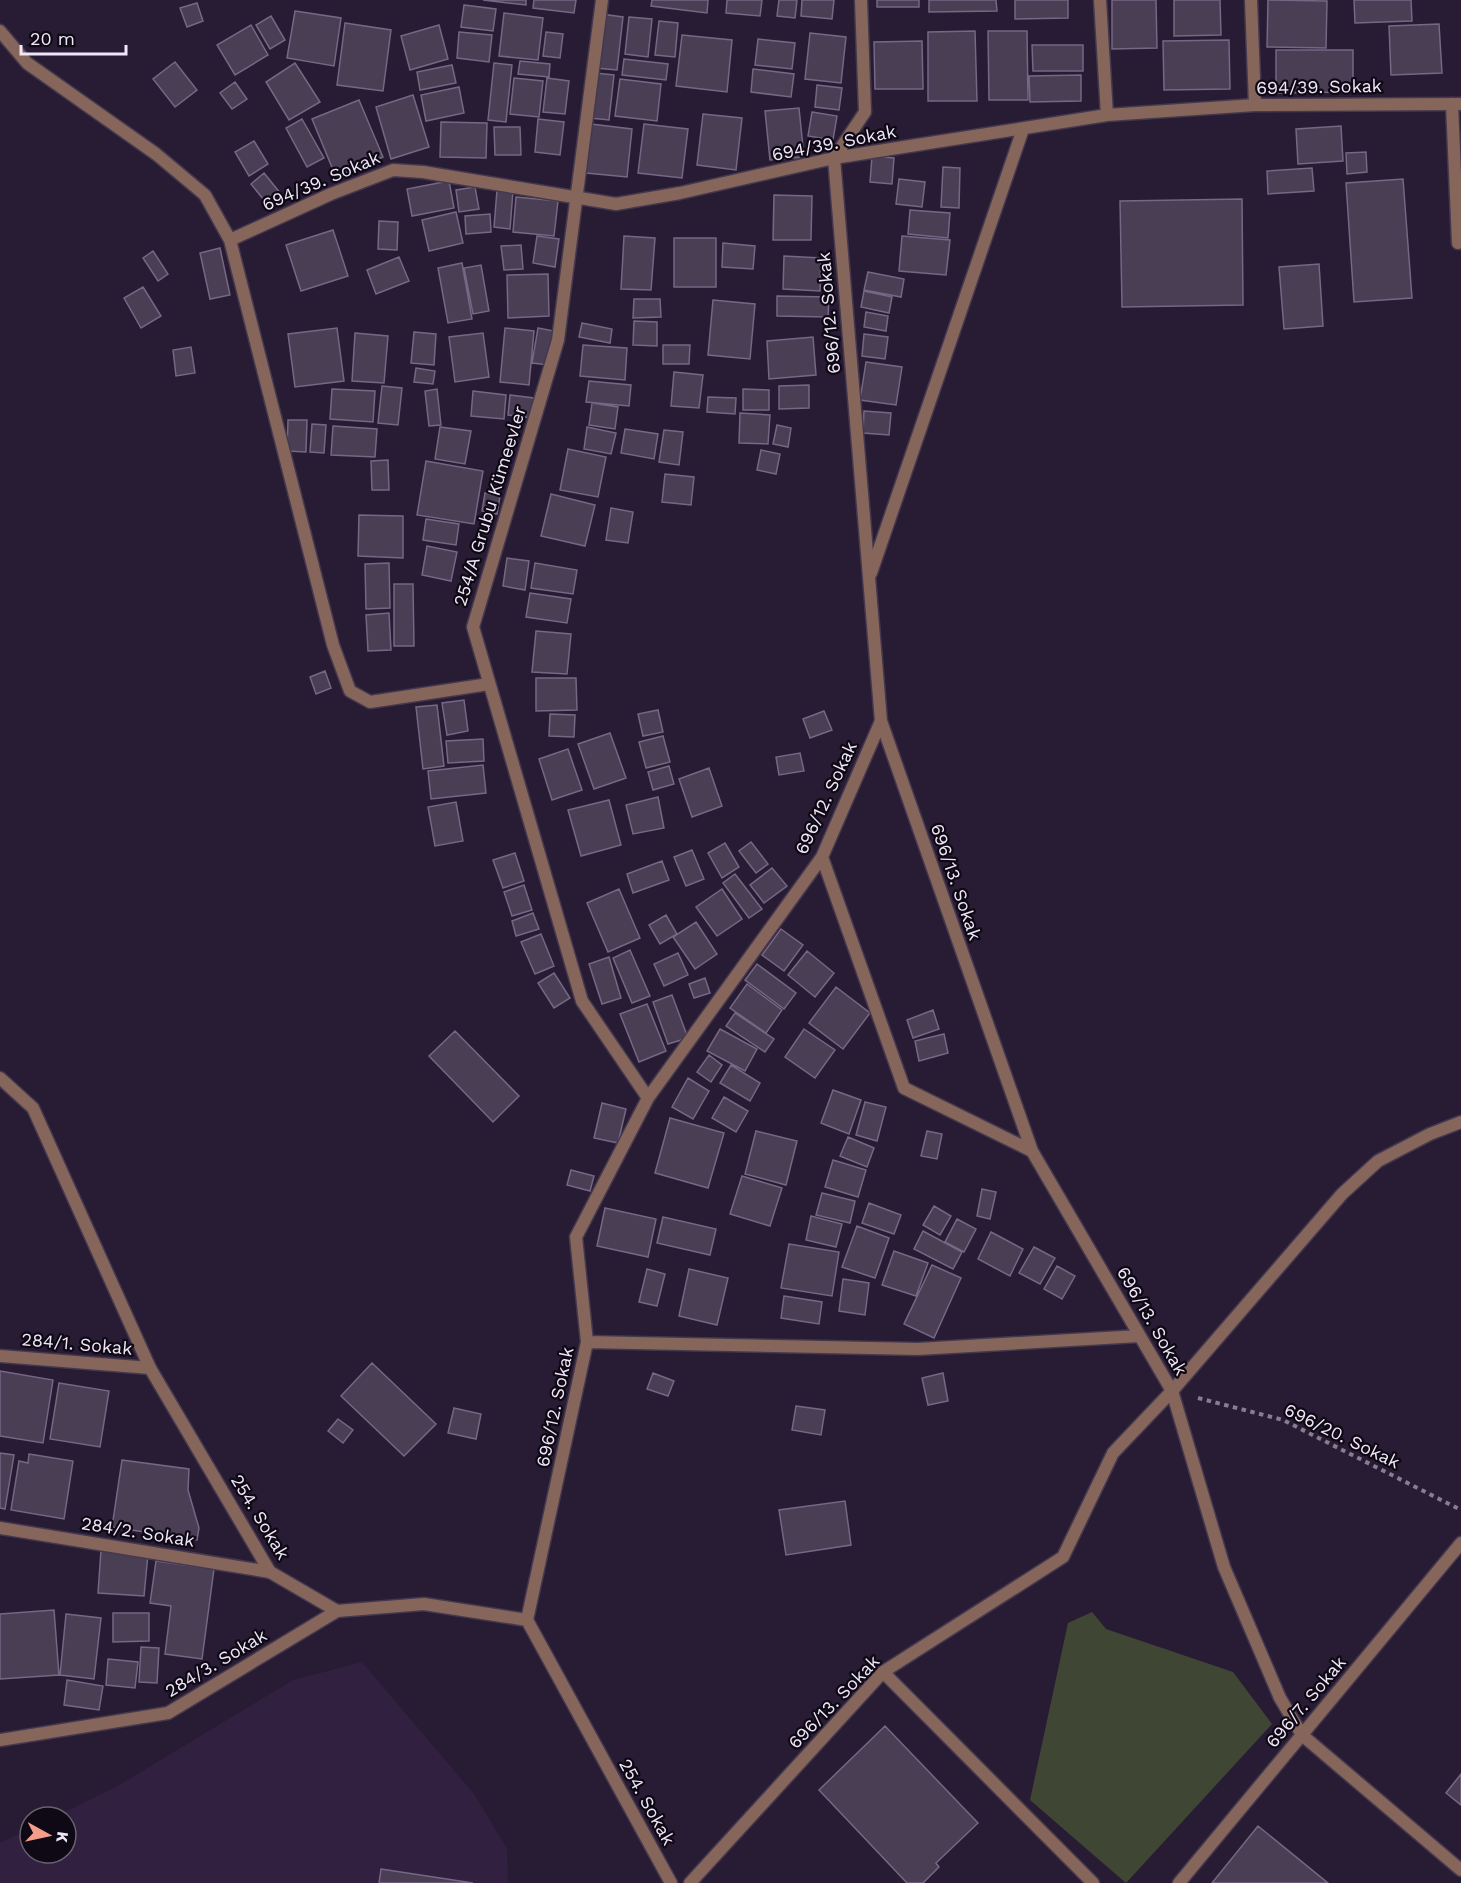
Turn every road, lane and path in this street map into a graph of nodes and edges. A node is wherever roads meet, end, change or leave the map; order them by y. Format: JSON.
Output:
{"nodes":[{"id":1,"x":602,"y":0,"type":"edge"},
{"id":2,"x":861,"y":0,"type":"edge"},
{"id":3,"x":1100,"y":0,"type":"edge"},
{"id":4,"x":1251,"y":0,"type":"edge"},
{"id":5,"x":0,"y":31,"type":"edge"},
{"id":6,"x":1456,"y":104,"type":"edge"},
{"id":7,"x":1255,"y":105,"type":"junction"},
{"id":8,"x":1107,"y":115,"type":"junction"},
{"id":9,"x":1023,"y":129,"type":"junction"},
{"id":10,"x":834,"y":158,"type":"junction"},
{"id":11,"x":576,"y":198,"type":"junction"},
{"id":12,"x":231,"y":240,"type":"junction"},
{"id":13,"x":1458,"y":243,"type":"dead end"},
{"id":14,"x":869,"y":579,"type":"junction"},
{"id":15,"x":489,"y":684,"type":"junction"},
{"id":16,"x":881,"y":721,"type":"junction"},
{"id":17,"x":822,"y":857,"type":"junction"},
{"id":18,"x":0,"y":1078,"type":"edge"},
{"id":19,"x":648,"y":1098,"type":"junction"},
{"id":20,"x":1461,"y":1122,"type":"edge"},
{"id":21,"x":1032,"y":1151,"type":"junction"},
{"id":22,"x":1139,"y":1336,"type":"junction"},
{"id":23,"x":587,"y":1342,"type":"junction"},
{"id":24,"x":0,"y":1356,"type":"edge"},
{"id":25,"x":150,"y":1368,"type":"junction"},
{"id":26,"x":1172,"y":1391,"type":"junction"},
{"id":27,"x":1461,"y":1510,"type":"edge"},
{"id":28,"x":0,"y":1528,"type":"edge"},
{"id":29,"x":1461,"y":1544,"type":"edge"},
{"id":30,"x":270,"y":1572,"type":"junction"},
{"id":31,"x":336,"y":1611,"type":"junction"},
{"id":32,"x":527,"y":1620,"type":"junction"},
{"id":33,"x":883,"y":1672,"type":"junction"},
{"id":34,"x":1302,"y":1735,"type":"junction"},
{"id":35,"x":0,"y":1740,"type":"edge"},
{"id":36,"x":1461,"y":1870,"type":"edge"},
{"id":37,"x":671,"y":1883,"type":"edge"},
{"id":38,"x":690,"y":1883,"type":"edge"},
{"id":39,"x":1093,"y":1883,"type":"edge"},
{"id":40,"x":1179,"y":1883,"type":"edge"}],
"edges":[{"from":1,"to":11,"type":"street","name":"254/A Grubu Kümeevler"},
{"from":2,"to":10,"type":"street"},
{"from":3,"to":8,"type":"street"},
{"from":4,"to":7,"type":"street"},
{"from":5,"to":12,"type":"street"},
{"from":6,"to":7,"type":"street","name":"694/39. Sokak"},
{"from":6,"to":13,"type":"street"},
{"from":7,"to":8,"type":"street","name":"694/39. Sokak"},
{"from":8,"to":9,"type":"street","name":"694/39. Sokak"},
{"from":9,"to":10,"type":"street","name":"694/39. Sokak"},
{"from":9,"to":14,"type":"street"},
{"from":10,"to":11,"type":"street","name":"694/39. Sokak"},
{"from":10,"to":14,"type":"street","name":"696/12. Sokak"},
{"from":11,"to":12,"type":"street","name":"694/39. Sokak"},
{"from":11,"to":15,"type":"street","name":"254/A Grubu Kümeevler"},
{"from":12,"to":15,"type":"street"},
{"from":14,"to":16,"type":"street","name":"696/12. Sokak"},
{"from":15,"to":19,"type":"street","name":"254/A Grubu Kümeevler"},
{"from":16,"to":17,"type":"street","name":"696/12. Sokak"},
{"from":16,"to":21,"type":"street","name":"696/13. Sokak"},
{"from":17,"to":19,"type":"street","name":"696/12. Sokak"},
{"from":17,"to":21,"type":"street"},
{"from":18,"to":25,"type":"street","name":"254. Sokak"},
{"from":19,"to":23,"type":"street","name":"696/12. Sokak"},
{"from":20,"to":26,"type":"street"},
{"from":21,"to":22,"type":"street","name":"696/13. Sokak"},
{"from":22,"to":23,"type":"street"},
{"from":22,"to":26,"type":"street","name":"696/13. Sokak"},
{"from":23,"to":32,"type":"street","name":"696/12. Sokak"},
{"from":24,"to":25,"type":"street","name":"284/1. Sokak"},
{"from":25,"to":30,"type":"street","name":"254. Sokak"},
{"from":26,"to":27,"type":"path","name":"696/20. Sokak"},
{"from":26,"to":33,"type":"street","name":"696/13. Sokak"},
{"from":26,"to":34,"type":"street"},
{"from":28,"to":30,"type":"street","name":"284/2. Sokak"},
{"from":29,"to":34,"type":"street","name":"696/7. Sokak"},
{"from":30,"to":31,"type":"street","name":"254. Sokak"},
{"from":31,"to":32,"type":"street"},
{"from":31,"to":35,"type":"street","name":"284/3. Sokak"},
{"from":32,"to":37,"type":"street","name":"254. Sokak"},
{"from":33,"to":38,"type":"street","name":"696/13. Sokak"},
{"from":33,"to":39,"type":"street"},
{"from":34,"to":36,"type":"street"},
{"from":34,"to":40,"type":"street","name":"696/7. Sokak"}]}
